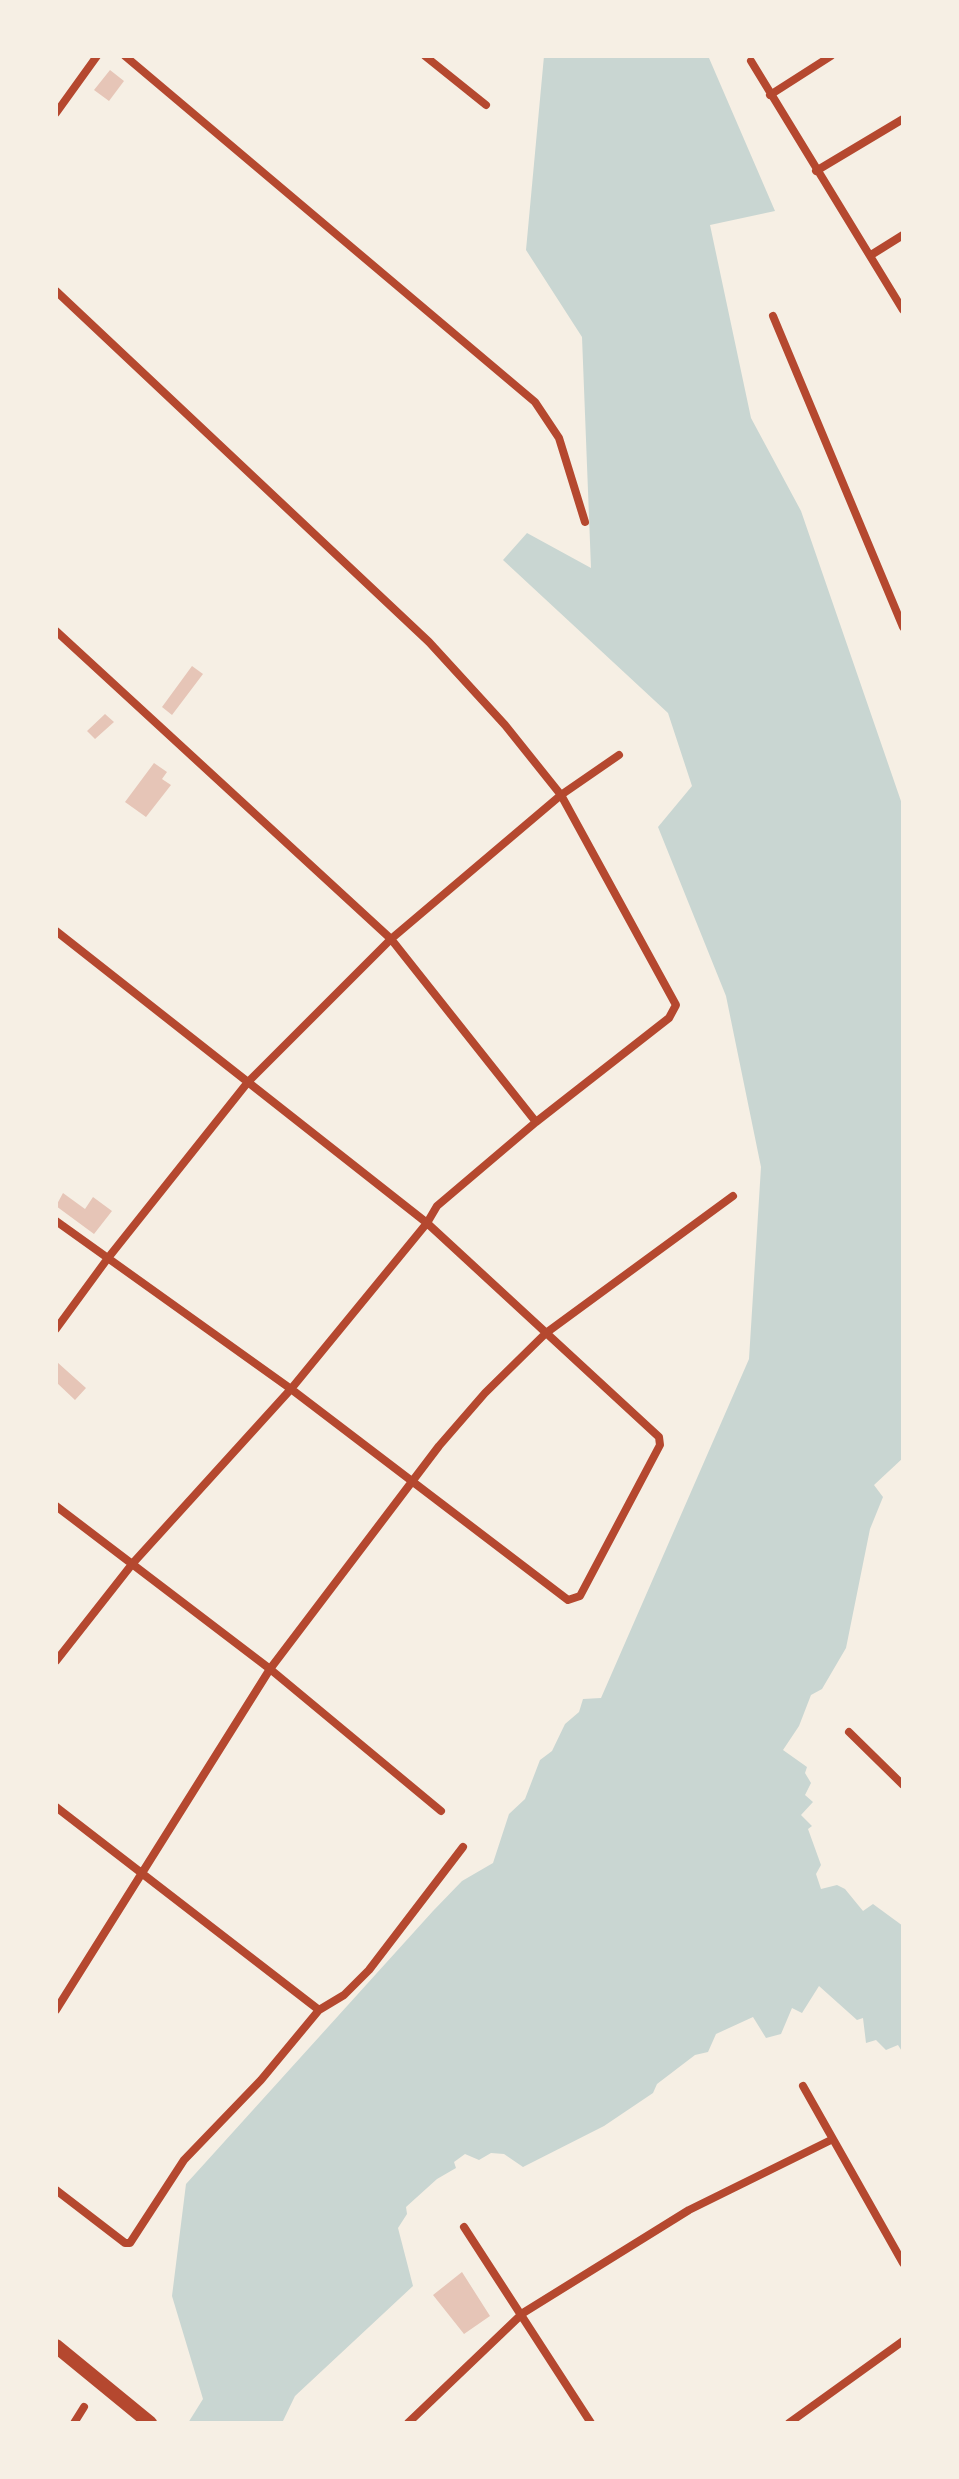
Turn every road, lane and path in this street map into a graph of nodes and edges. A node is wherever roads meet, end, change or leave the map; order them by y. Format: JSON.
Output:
{"nodes":[{"id":1,"x":97,"y":56,"type":"edge"},
{"id":2,"x":125,"y":56,"type":"edge"},
{"id":3,"x":425,"y":56,"type":"edge"},
{"id":4,"x":831,"y":56,"type":"edge"},
{"id":5,"x":751,"y":61,"type":"dead end"},
{"id":6,"x":770,"y":95,"type":"junction"},
{"id":7,"x":486,"y":105,"type":"dead end"},
{"id":8,"x":56,"y":113,"type":"edge"},
{"id":9,"x":903,"y":119,"type":"edge"},
{"id":10,"x":816,"y":171,"type":"junction"},
{"id":11,"x":903,"y":235,"type":"edge"},
{"id":12,"x":871,"y":255,"type":"junction"},
{"id":13,"x":56,"y":291,"type":"edge"},
{"id":14,"x":903,"y":310,"type":"edge"},
{"id":15,"x":773,"y":316,"type":"dead end"},
{"id":16,"x":585,"y":522,"type":"dead end"},
{"id":17,"x":903,"y":627,"type":"edge"},
{"id":18,"x":56,"y":631,"type":"edge"},
{"id":19,"x":619,"y":755,"type":"dead end"},
{"id":20,"x":561,"y":795,"type":"junction"},
{"id":21,"x":56,"y":931,"type":"edge"},
{"id":22,"x":391,"y":939,"type":"junction"},
{"id":23,"x":248,"y":1082,"type":"junction"},
{"id":24,"x":536,"y":1122,"type":"junction"},
{"id":25,"x":733,"y":1196,"type":"dead end"},
{"id":26,"x":56,"y":1221,"type":"edge"},
{"id":27,"x":427,"y":1223,"type":"junction"},
{"id":28,"x":108,"y":1258,"type":"junction"},
{"id":29,"x":56,"y":1329,"type":"edge"},
{"id":30,"x":546,"y":1333,"type":"junction"},
{"id":31,"x":291,"y":1389,"type":"junction"},
{"id":32,"x":411,"y":1481,"type":"junction"},
{"id":33,"x":56,"y":1506,"type":"edge"},
{"id":34,"x":133,"y":1563,"type":"junction"},
{"id":35,"x":56,"y":1661,"type":"edge"},
{"id":36,"x":270,"y":1669,"type":"junction"},
{"id":37,"x":849,"y":1732,"type":"dead end"},
{"id":38,"x":903,"y":1785,"type":"edge"},
{"id":39,"x":56,"y":1807,"type":"edge"},
{"id":40,"x":441,"y":1811,"type":"dead end"},
{"id":41,"x":463,"y":1847,"type":"dead end"},
{"id":42,"x":144,"y":1872,"type":"junction"},
{"id":43,"x":56,"y":2010,"type":"edge"},
{"id":44,"x":319,"y":2010,"type":"junction"},
{"id":45,"x":803,"y":2086,"type":"dead end"},
{"id":46,"x":833,"y":2139,"type":"junction"},
{"id":47,"x":56,"y":2190,"type":"edge"},
{"id":48,"x":464,"y":2227,"type":"dead end"},
{"id":49,"x":903,"y":2263,"type":"edge"},
{"id":50,"x":523,"y":2313,"type":"junction"},
{"id":51,"x":903,"y":2341,"type":"edge"},
{"id":52,"x":56,"y":2346,"type":"edge"},
{"id":53,"x":84,"y":2407,"type":"dead end"},
{"id":54,"x":74,"y":2423,"type":"edge"},
{"id":55,"x":150,"y":2423,"type":"edge"},
{"id":56,"x":408,"y":2423,"type":"edge"},
{"id":57,"x":591,"y":2423,"type":"edge"},
{"id":58,"x":789,"y":2423,"type":"edge"}],
"edges":[{"from":1,"to":8,"type":"street"},
{"from":2,"to":16,"type":"street"},
{"from":3,"to":7,"type":"street"},
{"from":4,"to":6,"type":"street"},
{"from":5,"to":6,"type":"street"},
{"from":6,"to":10,"type":"street"},
{"from":9,"to":10,"type":"street"},
{"from":10,"to":12,"type":"street"},
{"from":11,"to":12,"type":"street"},
{"from":12,"to":14,"type":"street"},
{"from":13,"to":20,"type":"street"},
{"from":15,"to":17,"type":"street"},
{"from":18,"to":22,"type":"street"},
{"from":19,"to":20,"type":"street"},
{"from":20,"to":22,"type":"street"},
{"from":20,"to":24,"type":"street"},
{"from":21,"to":23,"type":"street"},
{"from":22,"to":23,"type":"street"},
{"from":22,"to":24,"type":"street"},
{"from":23,"to":27,"type":"street"},
{"from":23,"to":28,"type":"street"},
{"from":24,"to":27,"type":"street"},
{"from":25,"to":30,"type":"street"},
{"from":26,"to":28,"type":"street"},
{"from":27,"to":30,"type":"street"},
{"from":27,"to":31,"type":"street"},
{"from":28,"to":29,"type":"street"},
{"from":28,"to":31,"type":"street"},
{"from":30,"to":32,"type":"street"},
{"from":30,"to":32,"type":"street"},
{"from":31,"to":32,"type":"street"},
{"from":31,"to":34,"type":"street"},
{"from":32,"to":36,"type":"street"},
{"from":33,"to":34,"type":"street"},
{"from":34,"to":35,"type":"street"},
{"from":34,"to":36,"type":"street"},
{"from":36,"to":40,"type":"street"},
{"from":36,"to":42,"type":"street"},
{"from":37,"to":38,"type":"street"},
{"from":39,"to":42,"type":"street"},
{"from":41,"to":44,"type":"street"},
{"from":42,"to":43,"type":"street"},
{"from":42,"to":44,"type":"street"},
{"from":44,"to":47,"type":"street"},
{"from":45,"to":46,"type":"street"},
{"from":46,"to":49,"type":"street"},
{"from":46,"to":50,"type":"street"},
{"from":48,"to":50,"type":"street"},
{"from":50,"to":56,"type":"street"},
{"from":50,"to":57,"type":"street"},
{"from":51,"to":58,"type":"street"},
{"from":52,"to":55,"type":"street"},
{"from":53,"to":54,"type":"street"}]}
